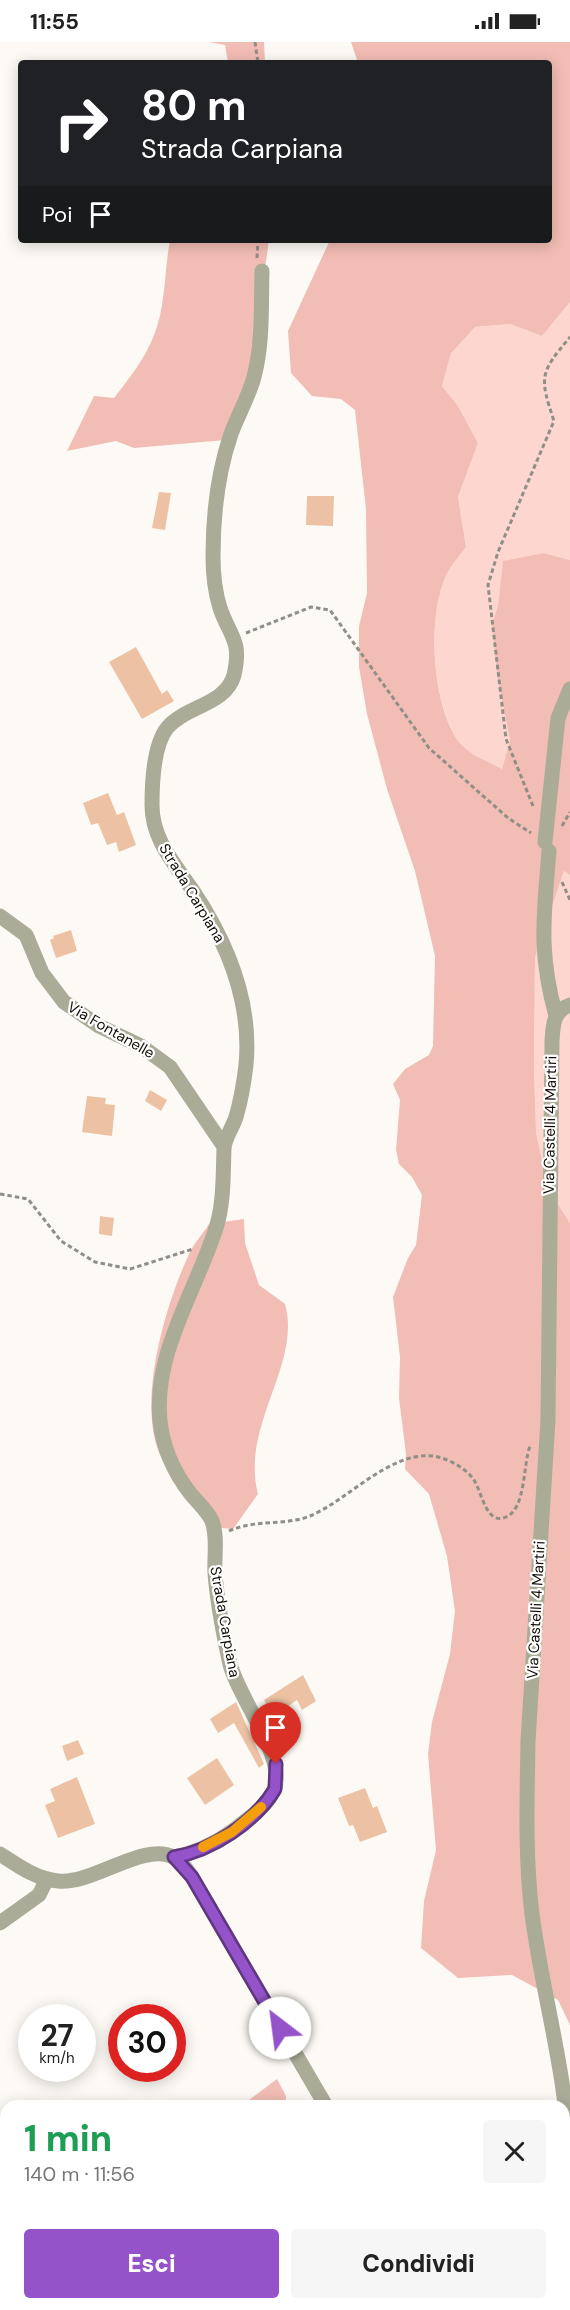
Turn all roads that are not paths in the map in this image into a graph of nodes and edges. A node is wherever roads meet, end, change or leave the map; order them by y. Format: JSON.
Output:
{"nodes":[{"id":1,"x":262,"y":271,"type":"dead end"},
{"id":2,"x":570,"y":689,"type":"edge"},
{"id":3,"x":0,"y":916,"type":"edge"},
{"id":4,"x":570,"y":1005,"type":"edge"},
{"id":5,"x":555,"y":1016,"type":"junction"},
{"id":6,"x":224,"y":1145,"type":"junction"},
{"id":7,"x":0,"y":1854,"type":"edge"},
{"id":8,"x":174,"y":1857,"type":"junction"},
{"id":9,"x":47,"y":1879,"type":"junction"},
{"id":10,"x":0,"y":1923,"type":"edge"},
{"id":11,"x":322,"y":2100,"type":"edge"},
{"id":12,"x":565,"y":2100,"type":"edge"}],
"edges":[{"from":1,"to":6,"type":"street","name":"Strada Carpiana"},
{"from":2,"to":5,"type":"street","name":"Via Castelli 4 Martiri"},
{"from":3,"to":6,"type":"street","name":"Via Fontanelle"},
{"from":4,"to":5,"type":"street"},
{"from":5,"to":12,"type":"street","name":"Via Castelli 4 Martiri"},
{"from":6,"to":8,"type":"street","name":"Strada Carpiana"},
{"from":7,"to":9,"type":"street"},
{"from":8,"to":9,"type":"street"},
{"from":8,"to":11,"type":"street"},
{"from":9,"to":10,"type":"street"}]}
